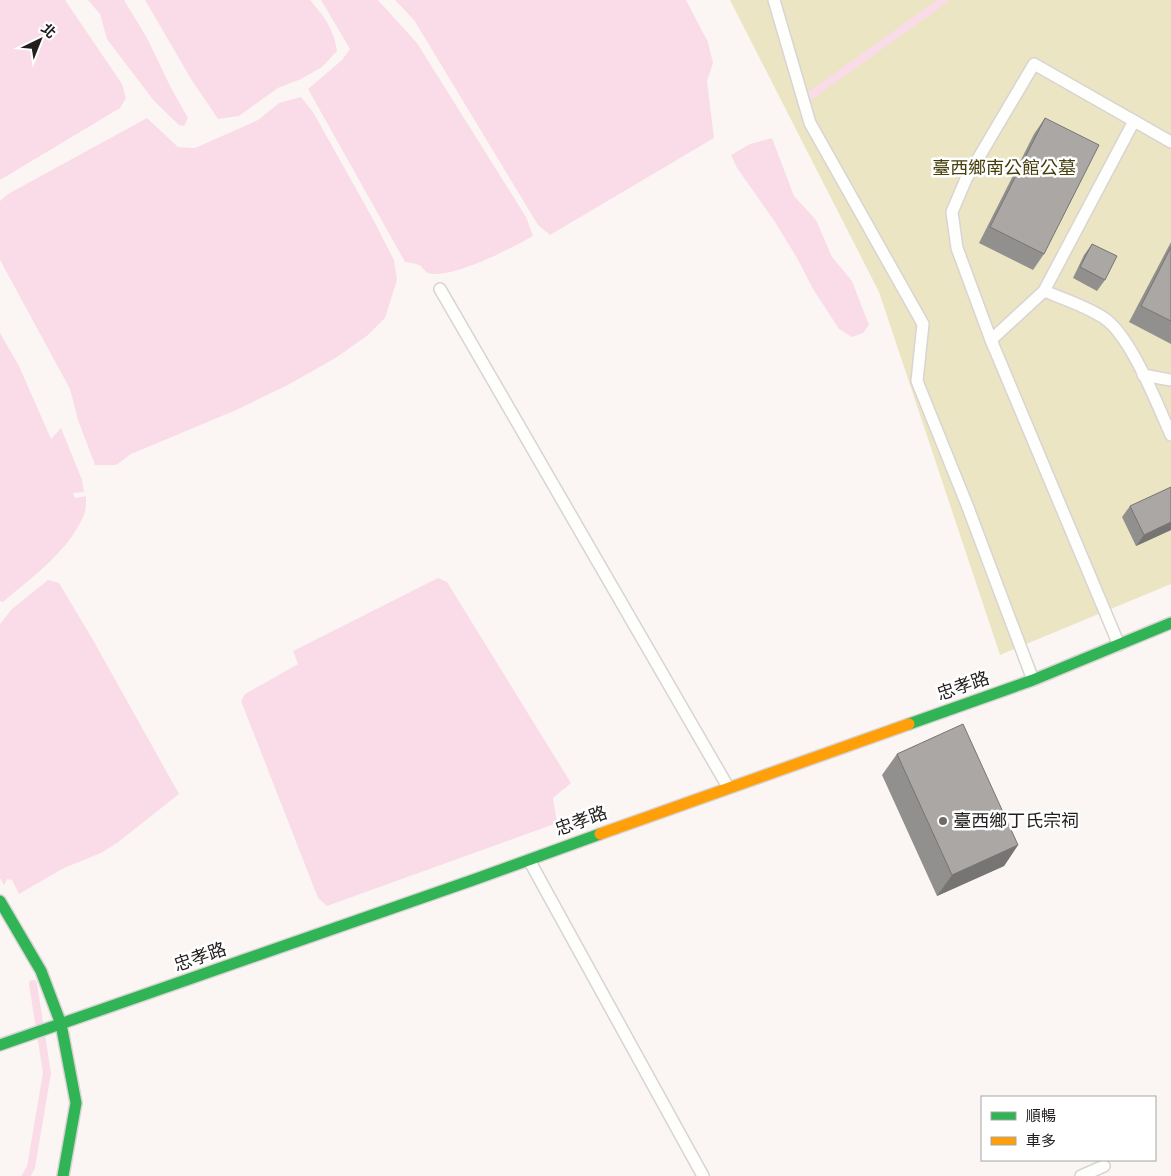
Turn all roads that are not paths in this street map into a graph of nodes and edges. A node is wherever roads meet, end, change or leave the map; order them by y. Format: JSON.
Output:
{"nodes":[{"id":1,"x":774,"y":0,"type":"edge"},
{"id":2,"x":1134,"y":121,"type":"junction"},
{"id":3,"x":1171,"y":142,"type":"edge"},
{"id":4,"x":440,"y":289,"type":"dead end"},
{"id":5,"x":1044,"y":291,"type":"junction"},
{"id":6,"x":991,"y":340,"type":"junction"},
{"id":7,"x":1143,"y":375,"type":"junction"},
{"id":8,"x":1171,"y":380,"type":"edge"},
{"id":9,"x":1171,"y":435,"type":"edge"},
{"id":10,"x":1171,"y":623,"type":"edge"},
{"id":11,"x":1119,"y":645,"type":"junction"},
{"id":12,"x":1033,"y":680,"type":"junction"},
{"id":13,"x":728,"y":787,"type":"junction"},
{"id":14,"x":529,"y":859,"type":"junction"},
{"id":15,"x":0,"y":901,"type":"edge"},
{"id":16,"x":61,"y":1024,"type":"junction"},
{"id":17,"x":0,"y":1045,"type":"edge"},
{"id":18,"x":1104,"y":1166,"type":"dead end"},
{"id":19,"x":63,"y":1176,"type":"edge"},
{"id":20,"x":703,"y":1176,"type":"edge"},
{"id":21,"x":1081,"y":1176,"type":"edge"}],
"edges":[{"from":1,"to":12,"type":"lane"},
{"from":2,"to":3,"type":"lane"},
{"from":2,"to":5,"type":"lane"},
{"from":2,"to":6,"type":"lane"},
{"from":4,"to":13,"type":"lane"},
{"from":5,"to":6,"type":"lane"},
{"from":5,"to":7,"type":"lane"},
{"from":6,"to":11,"type":"lane"},
{"from":7,"to":8,"type":"lane"},
{"from":7,"to":9,"type":"lane"},
{"from":10,"to":11,"type":"street","name":"忠孝路"},
{"from":11,"to":12,"type":"street","name":"忠孝路"},
{"from":12,"to":13,"type":"street","name":"忠孝路"},
{"from":13,"to":14,"type":"street","name":"忠孝路"},
{"from":14,"to":16,"type":"street","name":"忠孝路"},
{"from":14,"to":20,"type":"lane"},
{"from":15,"to":16,"type":"street"},
{"from":16,"to":17,"type":"street","name":"忠孝路"},
{"from":16,"to":19,"type":"street"},
{"from":18,"to":21,"type":"lane"}]}
